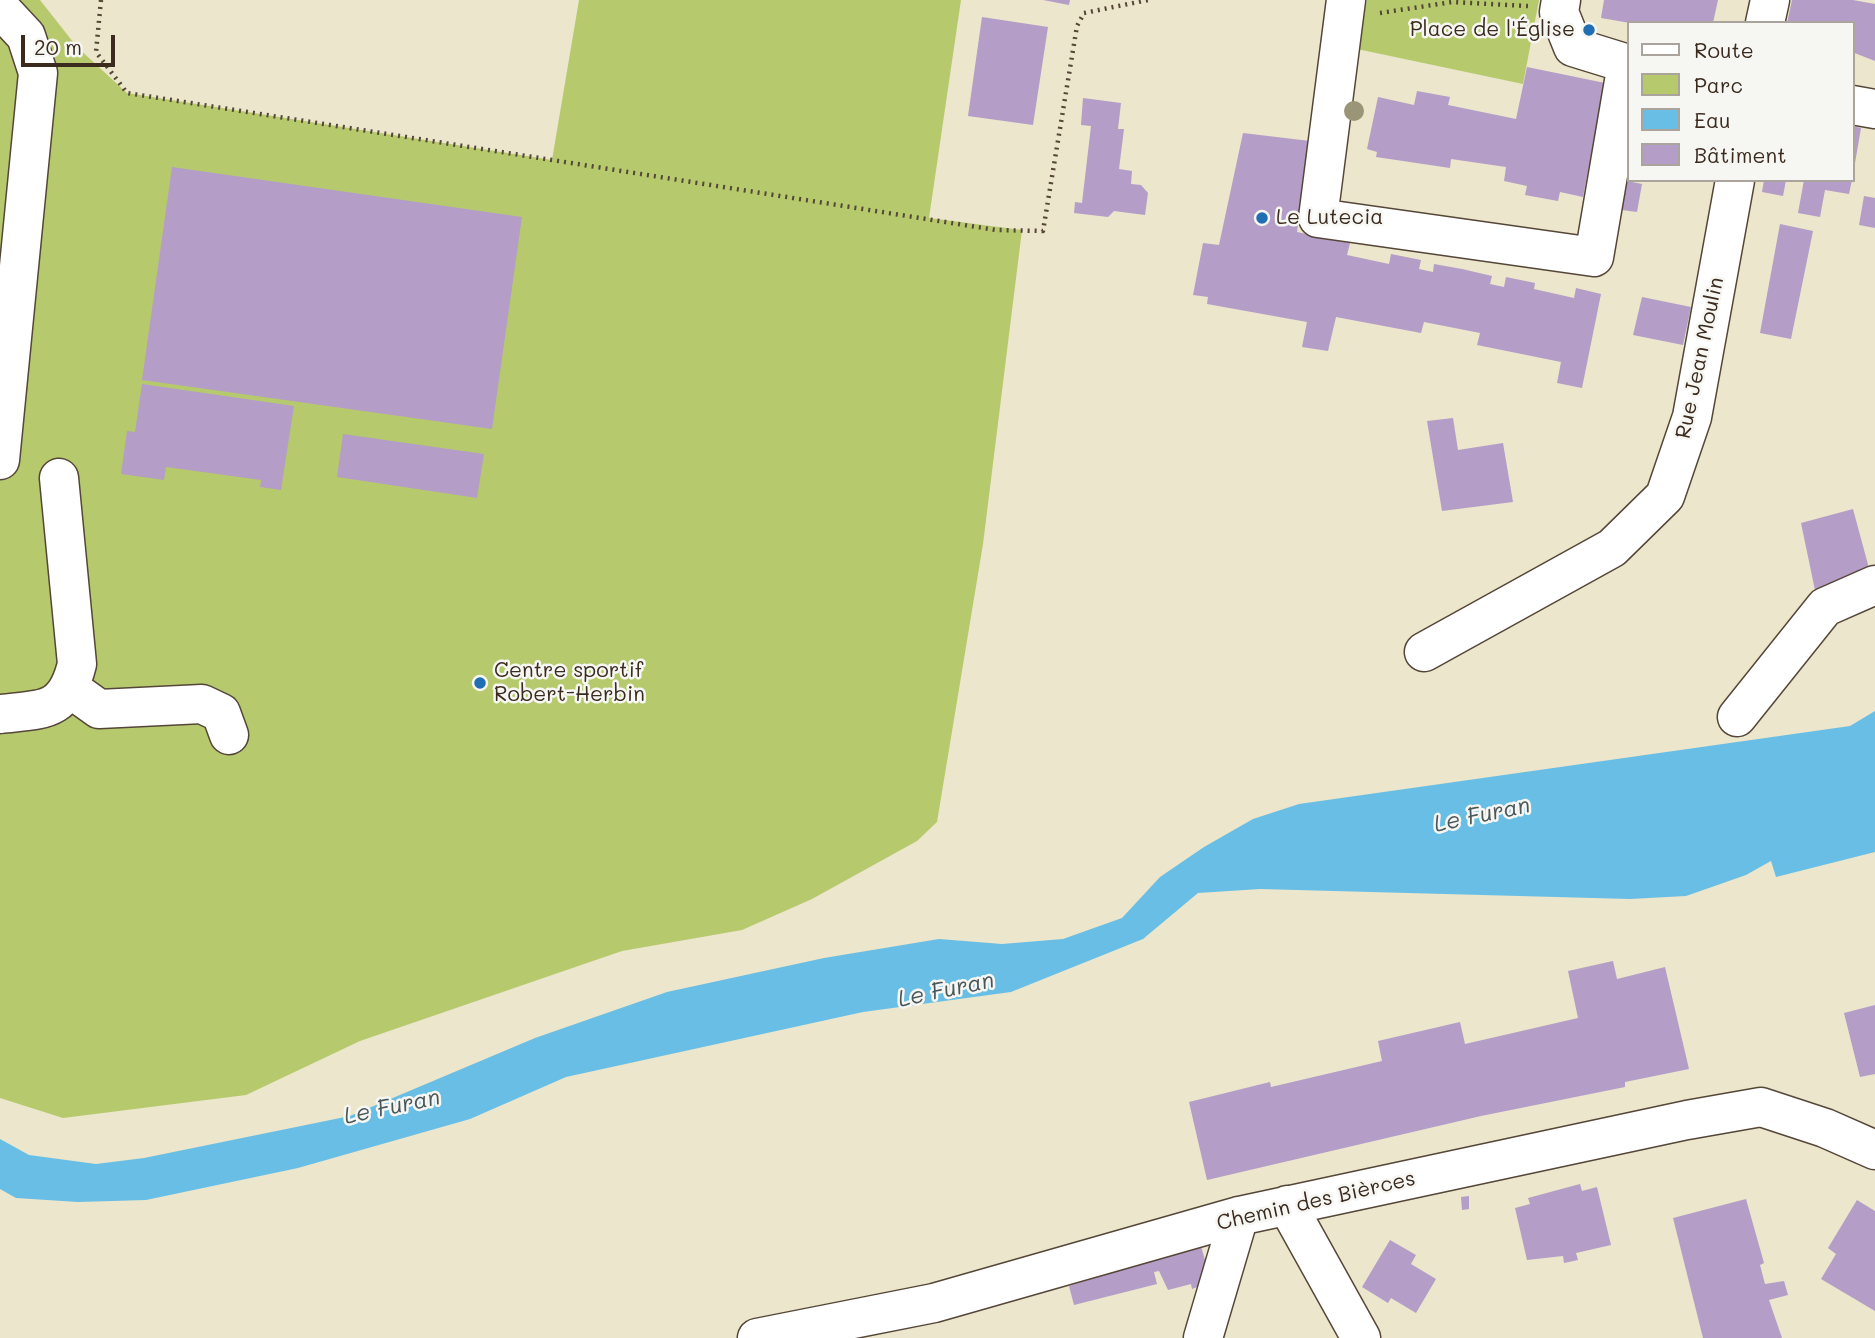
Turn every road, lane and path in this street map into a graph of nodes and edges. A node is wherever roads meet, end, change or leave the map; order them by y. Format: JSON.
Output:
{"nodes":[{"id":1,"x":101,"y":0,"type":"edge"},
{"id":2,"x":1148,"y":0,"type":"edge"},
{"id":3,"x":1770,"y":0,"type":"edge"},
{"id":4,"x":1560,"y":6,"type":"edge"},
{"id":5,"x":0,"y":8,"type":"edge"},
{"id":6,"x":1356,"y":8,"type":"edge"},
{"id":7,"x":1765,"y":21,"type":"edge"},
{"id":8,"x":1626,"y":63,"type":"edge"},
{"id":9,"x":1626,"y":79,"type":"edge"},
{"id":10,"x":1854,"y":105,"type":"edge"},
{"id":11,"x":1875,"y":109,"type":"edge"},
{"id":12,"x":1735,"y":182,"type":"edge"},
{"id":13,"x":0,"y":460,"type":"edge"},
{"id":14,"x":59,"y":478,"type":"dead end"},
{"id":15,"x":1875,"y":585,"type":"edge"},
{"id":16,"x":1424,"y":652,"type":"dead end"},
{"id":17,"x":71,"y":689,"type":"junction"},
{"id":18,"x":0,"y":714,"type":"edge"},
{"id":19,"x":1737,"y":717,"type":"dead end"},
{"id":20,"x":229,"y":735,"type":"dead end"},
{"id":21,"x":1875,"y":1150,"type":"edge"},
{"id":22,"x":1287,"y":1205,"type":"junction"},
{"id":23,"x":1239,"y":1216,"type":"junction"},
{"id":24,"x":757,"y":1338,"type":"edge"},
{"id":25,"x":1203,"y":1338,"type":"edge"},
{"id":26,"x":1361,"y":1338,"type":"edge"}],
"edges":[{"from":1,"to":2,"type":"path"},
{"from":3,"to":7,"type":"street"},
{"from":4,"to":6,"type":"path"},
{"from":4,"to":8,"type":"street"},
{"from":5,"to":13,"type":"street"},
{"from":6,"to":9,"type":"street"},
{"from":10,"to":11,"type":"street"},
{"from":12,"to":16,"type":"street","name":"Rue Jean Moulin"},
{"from":14,"to":17,"type":"street"},
{"from":15,"to":19,"type":"street"},
{"from":17,"to":18,"type":"street"},
{"from":17,"to":20,"type":"street"},
{"from":21,"to":22,"type":"street","name":"Chemin des Bièrces"},
{"from":22,"to":23,"type":"street","name":"Chemin des Bièrces"},
{"from":22,"to":26,"type":"street"},
{"from":23,"to":24,"type":"street","name":"Chemin des Bièrces"},
{"from":23,"to":25,"type":"street"}]}
